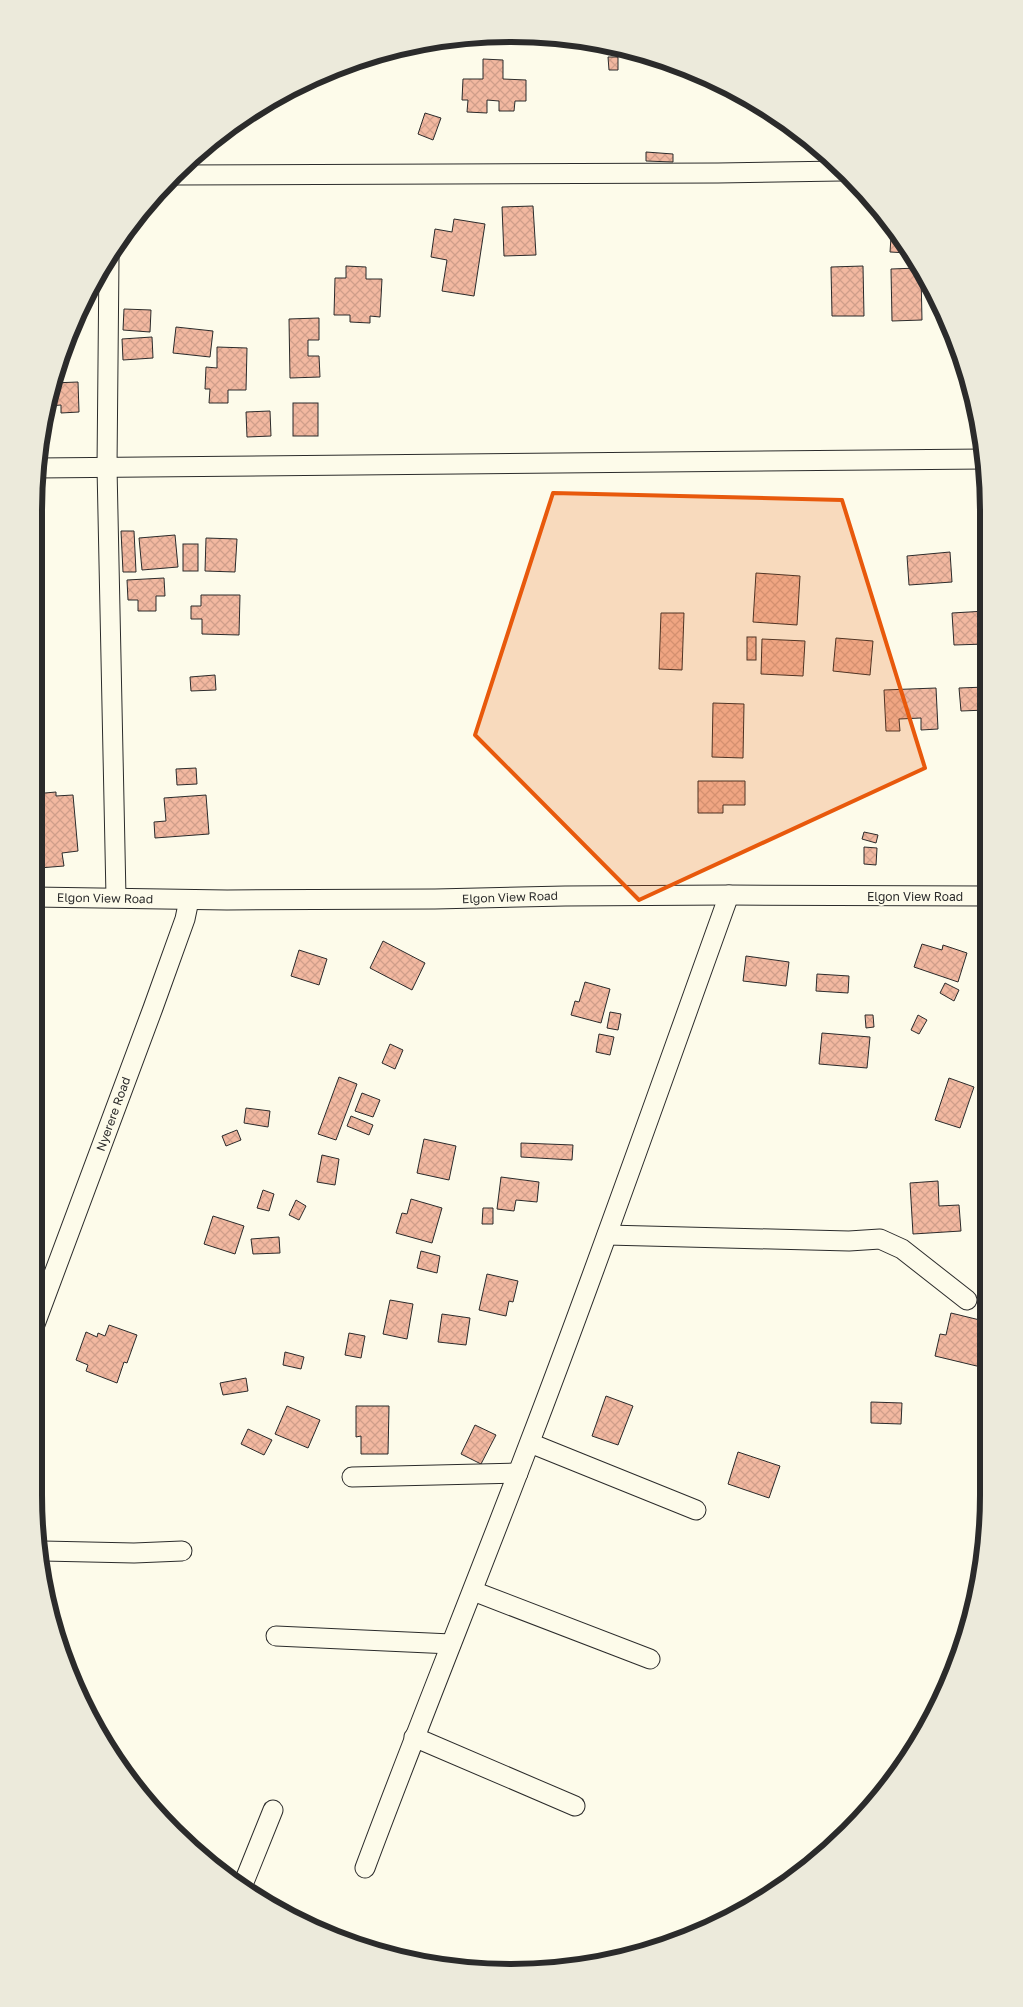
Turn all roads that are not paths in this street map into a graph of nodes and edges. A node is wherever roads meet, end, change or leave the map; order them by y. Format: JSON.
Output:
{"nodes":[{"id":1,"x":834,"y":171,"type":"edge"},
{"id":2,"x":185,"y":175,"type":"edge"},
{"id":3,"x":109,"y":271,"type":"edge"},
{"id":4,"x":977,"y":460,"type":"edge"},
{"id":5,"x":106,"y":467,"type":"junction"},
{"id":6,"x":45,"y":468,"type":"edge"},
{"id":7,"x":729,"y":895,"type":"junction"},
{"id":8,"x":980,"y":896,"type":"edge"},
{"id":9,"x":42,"y":897,"type":"edge"},
{"id":10,"x":116,"y":897,"type":"junction"},
{"id":11,"x":190,"y":900,"type":"junction"},
{"id":12,"x":607,"y":1235,"type":"junction"},
{"id":13,"x":967,"y":1300,"type":"dead end"},
{"id":14,"x":42,"y":1305,"type":"edge"},
{"id":15,"x":530,"y":1442,"type":"junction"},
{"id":16,"x":518,"y":1473,"type":"junction"},
{"id":17,"x":352,"y":1477,"type":"dead end"},
{"id":18,"x":696,"y":1510,"type":"dead end"},
{"id":19,"x":46,"y":1551,"type":"edge"},
{"id":20,"x":182,"y":1551,"type":"dead end"},
{"id":21,"x":473,"y":1591,"type":"junction"},
{"id":22,"x":276,"y":1636,"type":"dead end"},
{"id":23,"x":451,"y":1644,"type":"junction"},
{"id":24,"x":650,"y":1660,"type":"dead end"},
{"id":25,"x":414,"y":1737,"type":"junction"},
{"id":26,"x":575,"y":1806,"type":"dead end"},
{"id":27,"x":274,"y":1810,"type":"dead end"},
{"id":28,"x":365,"y":1868,"type":"dead end"},
{"id":29,"x":245,"y":1881,"type":"edge"}],
"edges":[{"from":1,"to":2,"type":"street"},
{"from":3,"to":5,"type":"street"},
{"from":4,"to":5,"type":"street"},
{"from":5,"to":6,"type":"street"},
{"from":5,"to":10,"type":"street"},
{"from":7,"to":8,"type":"street","name":"Elgon View Road"},
{"from":7,"to":11,"type":"street","name":"Elgon View Road"},
{"from":7,"to":12,"type":"street"},
{"from":9,"to":10,"type":"street","name":"Elgon View Road"},
{"from":10,"to":11,"type":"street","name":"Elgon View Road"},
{"from":11,"to":14,"type":"street","name":"Nyerere Road"},
{"from":12,"to":13,"type":"street"},
{"from":12,"to":15,"type":"street"},
{"from":15,"to":16,"type":"street"},
{"from":15,"to":18,"type":"street"},
{"from":16,"to":17,"type":"street"},
{"from":16,"to":21,"type":"street"},
{"from":19,"to":20,"type":"street"},
{"from":21,"to":23,"type":"street"},
{"from":21,"to":24,"type":"street"},
{"from":22,"to":23,"type":"street"},
{"from":23,"to":25,"type":"street"},
{"from":25,"to":26,"type":"street"},
{"from":25,"to":28,"type":"street"},
{"from":27,"to":29,"type":"street"}]}
